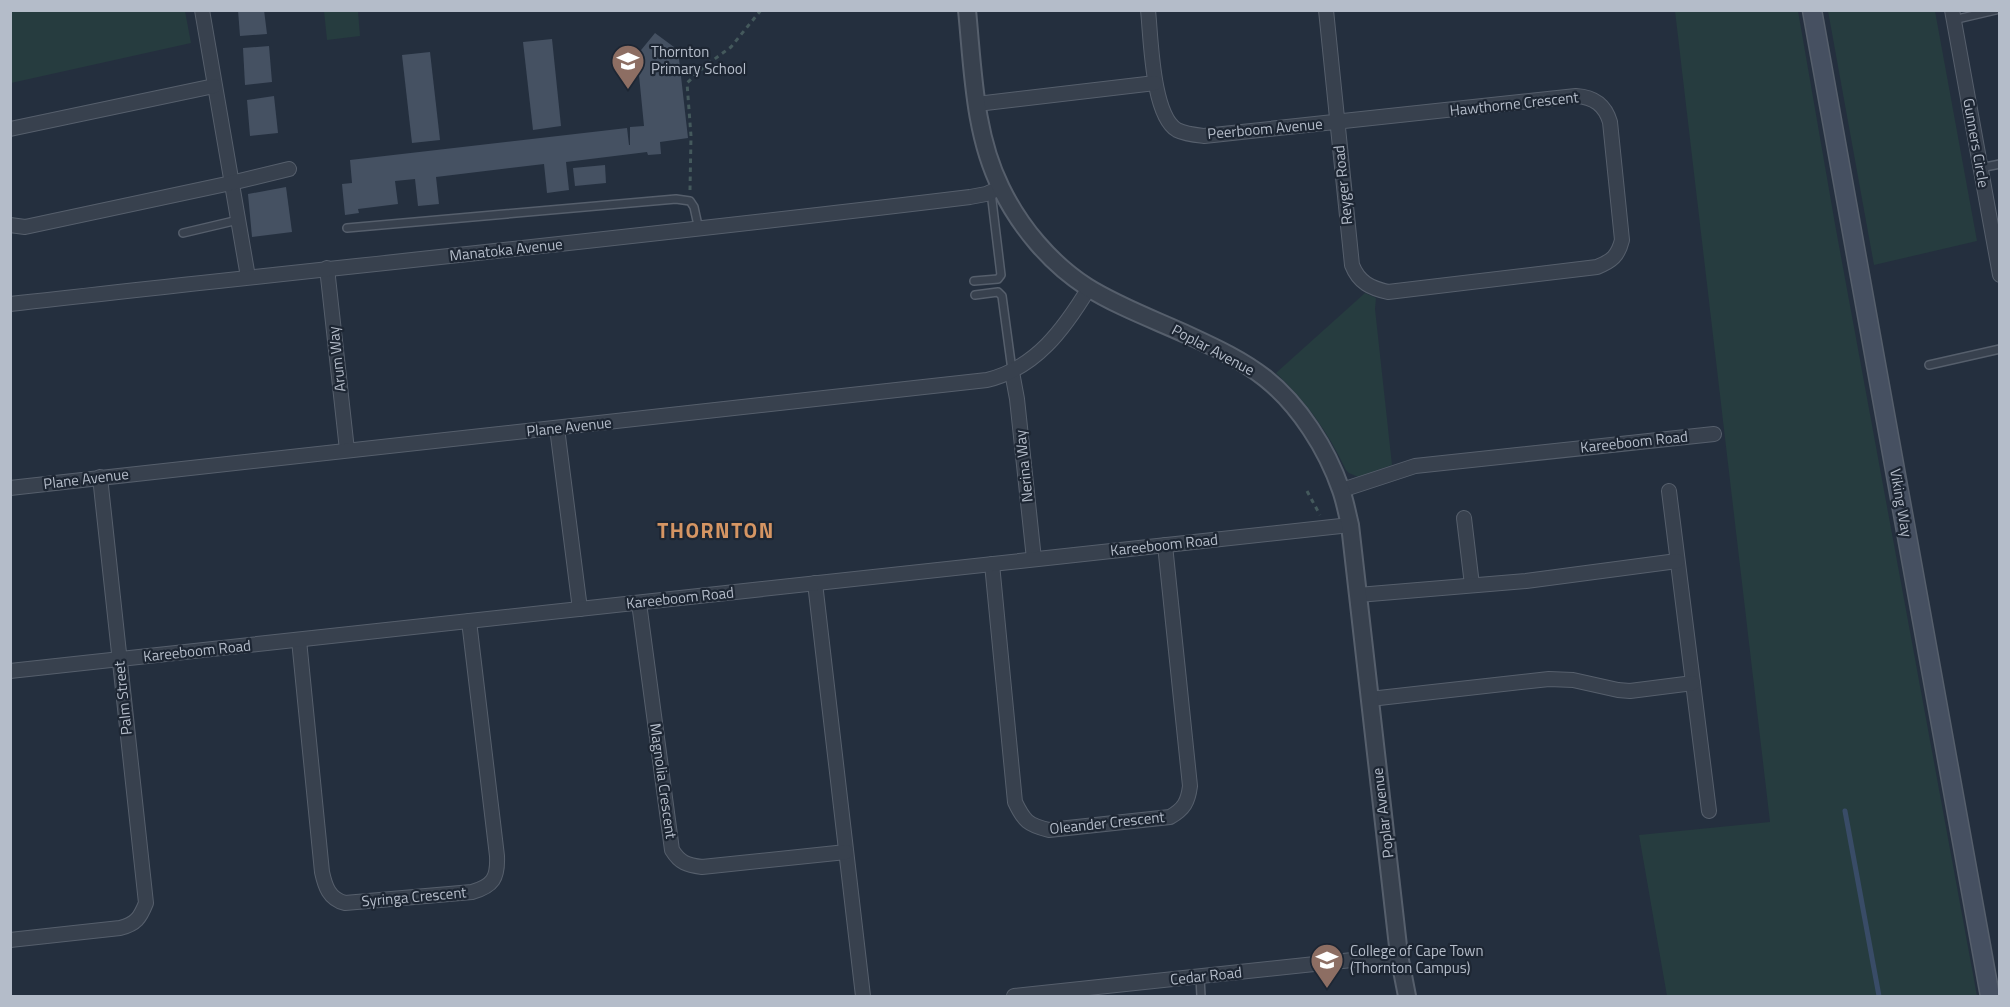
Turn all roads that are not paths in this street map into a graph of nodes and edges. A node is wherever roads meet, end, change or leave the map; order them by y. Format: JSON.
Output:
{"nodes":[{"id":1,"x":202,"y":10,"type":"edge"},
{"id":2,"x":967,"y":10,"type":"edge"},
{"id":3,"x":1148,"y":10,"type":"edge"},
{"id":4,"x":1326,"y":10,"type":"edge"},
{"id":5,"x":1812,"y":10,"type":"edge"},
{"id":6,"x":1996,"y":10,"type":"edge"},
{"id":7,"x":1953,"y":15,"type":"edge"},
{"id":8,"x":1155,"y":84,"type":"junction"},
{"id":9,"x":214,"y":86,"type":"junction"},
{"id":10,"x":977,"y":104,"type":"junction"},
{"id":11,"x":1336,"y":122,"type":"junction"},
{"id":12,"x":10,"y":129,"type":"edge"},
{"id":13,"x":2000,"y":164,"type":"edge"},
{"id":14,"x":1980,"y":168,"type":"junction"},
{"id":15,"x":290,"y":169,"type":"dead end"},
{"id":16,"x":231,"y":183,"type":"junction"},
{"id":17,"x":996,"y":190,"type":"junction"},
{"id":18,"x":1994,"y":212,"type":"edge"},
{"id":19,"x":238,"y":220,"type":"junction"},
{"id":20,"x":10,"y":225,"type":"edge"},
{"id":21,"x":347,"y":228,"type":"dead end"},
{"id":22,"x":699,"y":230,"type":"junction"},
{"id":23,"x":183,"y":233,"type":"dead end"},
{"id":24,"x":327,"y":268,"type":"junction"},
{"id":25,"x":2000,"y":275,"type":"edge"},
{"id":26,"x":248,"y":277,"type":"junction"},
{"id":27,"x":974,"y":281,"type":"dead end"},
{"id":28,"x":1365,"y":284,"type":"joint"},
{"id":29,"x":1089,"y":288,"type":"junction"},
{"id":30,"x":975,"y":295,"type":"dead end"},
{"id":31,"x":10,"y":304,"type":"edge"},
{"id":32,"x":2000,"y":349,"type":"edge"},
{"id":33,"x":1929,"y":365,"type":"dead end"},
{"id":34,"x":1012,"y":372,"type":"junction"},
{"id":35,"x":557,"y":428,"type":"junction"},
{"id":36,"x":1714,"y":434,"type":"dead end"},
{"id":37,"x":347,"y":450,"type":"junction"},
{"id":38,"x":100,"y":477,"type":"junction"},
{"id":39,"x":10,"y":488,"type":"edge"},
{"id":40,"x":1341,"y":490,"type":"junction"},
{"id":41,"x":1669,"y":491,"type":"dead end"},
{"id":42,"x":1464,"y":518,"type":"dead end"},
{"id":43,"x":1350,"y":525,"type":"junction"},
{"id":44,"x":1165,"y":545,"type":"junction"},
{"id":45,"x":1034,"y":560,"type":"junction"},
{"id":46,"x":1677,"y":561,"type":"junction"},
{"id":47,"x":992,"y":564,"type":"junction"},
{"id":48,"x":815,"y":583,"type":"junction"},
{"id":49,"x":1472,"y":585,"type":"junction"},
{"id":50,"x":1358,"y":595,"type":"junction"},
{"id":51,"x":639,"y":603,"type":"junction"},
{"id":52,"x":580,"y":609,"type":"junction"},
{"id":53,"x":469,"y":621,"type":"junction"},
{"id":54,"x":299,"y":640,"type":"junction"},
{"id":55,"x":119,"y":659,"type":"junction"},
{"id":56,"x":10,"y":671,"type":"edge"},
{"id":57,"x":1693,"y":683,"type":"junction"},
{"id":58,"x":1370,"y":699,"type":"junction"},
{"id":59,"x":1709,"y":811,"type":"dead end"},
{"id":60,"x":846,"y":852,"type":"junction"},
{"id":61,"x":10,"y":940,"type":"edge"},
{"id":62,"x":1399,"y":955,"type":"junction"},
{"id":63,"x":1200,"y":977,"type":"junction"},
{"id":64,"x":863,"y":996,"type":"edge"},
{"id":65,"x":1014,"y":996,"type":"edge"},
{"id":66,"x":1201,"y":996,"type":"edge"},
{"id":67,"x":1407,"y":996,"type":"edge"},
{"id":68,"x":1990,"y":996,"type":"edge"}],
"edges":[{"from":1,"to":9,"type":"street"},
{"from":2,"to":10,"type":"street","name":"Poplar Avenue"},
{"from":3,"to":8,"type":"street","name":"Peerboom Avenue"},
{"from":4,"to":11,"type":"street","name":"Reyger Road"},
{"from":5,"to":68,"type":"main road","name":"Viking Way"},
{"from":6,"to":7,"type":"lane"},
{"from":7,"to":14,"type":"street","name":"Gunners Circle"},
{"from":8,"to":10,"type":"street"},
{"from":8,"to":11,"type":"street","name":"Peerboom Avenue"},
{"from":9,"to":12,"type":"street"},
{"from":9,"to":16,"type":"street"},
{"from":10,"to":17,"type":"street","name":"Poplar Avenue"},
{"from":11,"to":28,"type":"street","name":"Reyger Road"},
{"from":11,"to":28,"type":"street","name":"Hawthorne Crescent"},
{"from":13,"to":14,"type":"lane"},
{"from":14,"to":18,"type":"street","name":"Gunners Circle"},
{"from":15,"to":16,"type":"street"},
{"from":16,"to":19,"type":"street"},
{"from":16,"to":20,"type":"street"},
{"from":17,"to":22,"type":"street","name":"Manatoka Avenue"},
{"from":17,"to":27,"type":"lane"},
{"from":17,"to":29,"type":"street","name":"Poplar Avenue"},
{"from":18,"to":25,"type":"street","name":"Gunners Circle"},
{"from":19,"to":23,"type":"lane"},
{"from":19,"to":26,"type":"street"},
{"from":21,"to":22,"type":"lane"},
{"from":22,"to":24,"type":"street","name":"Manatoka Avenue"},
{"from":24,"to":26,"type":"street","name":"Manatoka Avenue"},
{"from":24,"to":37,"type":"street","name":"Arum Way"},
{"from":26,"to":31,"type":"street","name":"Manatoka Avenue"},
{"from":29,"to":34,"type":"street","name":"Plane Avenue"},
{"from":29,"to":40,"type":"street","name":"Poplar Avenue"},
{"from":30,"to":34,"type":"lane"},
{"from":32,"to":33,"type":"lane"},
{"from":34,"to":35,"type":"street","name":"Plane Avenue"},
{"from":34,"to":45,"type":"street","name":"Nerina Way"},
{"from":35,"to":37,"type":"street","name":"Plane Avenue"},
{"from":35,"to":52,"type":"street"},
{"from":36,"to":40,"type":"street","name":"Kareeboom Road"},
{"from":37,"to":38,"type":"street","name":"Plane Avenue"},
{"from":38,"to":39,"type":"street","name":"Plane Avenue"},
{"from":38,"to":55,"type":"street","name":"Palm Street"},
{"from":40,"to":43,"type":"street","name":"Poplar Avenue"},
{"from":41,"to":46,"type":"street"},
{"from":42,"to":49,"type":"street"},
{"from":43,"to":44,"type":"street","name":"Kareeboom Road"},
{"from":43,"to":50,"type":"street","name":"Poplar Avenue"},
{"from":44,"to":45,"type":"street","name":"Kareeboom Road"},
{"from":44,"to":47,"type":"street","name":"Oleander Crescent"},
{"from":45,"to":47,"type":"street","name":"Kareeboom Road"},
{"from":46,"to":49,"type":"street"},
{"from":46,"to":57,"type":"street"},
{"from":47,"to":48,"type":"street","name":"Kareeboom Road"},
{"from":48,"to":51,"type":"street","name":"Kareeboom Road"},
{"from":48,"to":60,"type":"street"},
{"from":49,"to":50,"type":"street"},
{"from":50,"to":58,"type":"street","name":"Poplar Avenue"},
{"from":51,"to":52,"type":"street","name":"Kareeboom Road"},
{"from":51,"to":60,"type":"street","name":"Magnolia Crescent"},
{"from":52,"to":53,"type":"street","name":"Kareeboom Road"},
{"from":53,"to":54,"type":"street","name":"Kareeboom Road"},
{"from":53,"to":54,"type":"street","name":"Syringa Crescent"},
{"from":54,"to":55,"type":"street","name":"Kareeboom Road"},
{"from":55,"to":56,"type":"street","name":"Kareeboom Road"},
{"from":55,"to":61,"type":"street","name":"Palm Street"},
{"from":57,"to":58,"type":"street"},
{"from":57,"to":59,"type":"street"},
{"from":58,"to":62,"type":"street","name":"Poplar Avenue"},
{"from":60,"to":64,"type":"street"},
{"from":62,"to":63,"type":"street","name":"Cedar Road"},
{"from":62,"to":67,"type":"street","name":"Poplar Avenue"},
{"from":63,"to":65,"type":"street","name":"Cedar Road"},
{"from":63,"to":66,"type":"lane"}]}
